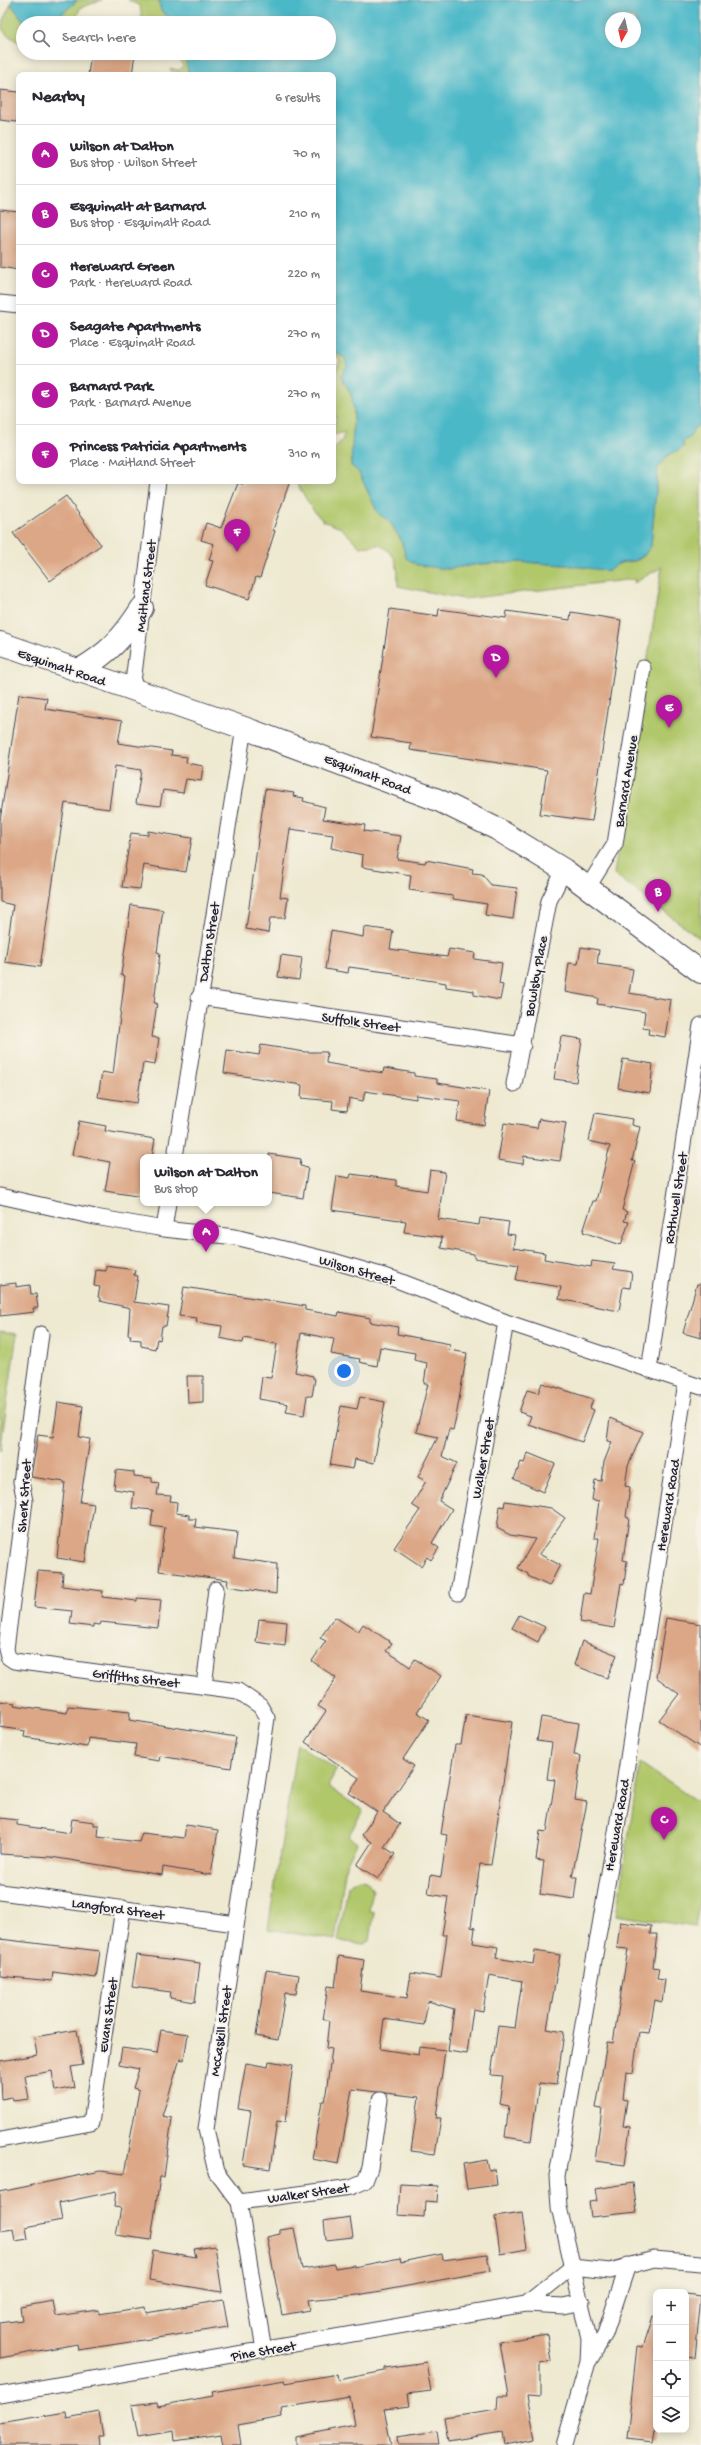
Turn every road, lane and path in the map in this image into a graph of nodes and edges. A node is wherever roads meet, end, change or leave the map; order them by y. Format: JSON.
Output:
{"nodes":[{"id":1,"x":0,"y":303,"type":"edge"},
{"id":2,"x":16,"y":305,"type":"edge"},
{"id":3,"x":158,"y":484,"type":"edge"},
{"id":4,"x":142,"y":608,"type":"junction"},
{"id":5,"x":0,"y":643,"type":"edge"},
{"id":6,"x":643,"y":668,"type":"dead end"},
{"id":7,"x":78,"y":671,"type":"junction"},
{"id":8,"x":132,"y":690,"type":"junction"},
{"id":9,"x":244,"y":728,"type":"junction"},
{"id":10,"x":564,"y":870,"type":"junction"},
{"id":11,"x":588,"y":887,"type":"junction"},
{"id":12,"x":701,"y":972,"type":"edge"},
{"id":13,"x":199,"y":997,"type":"junction"},
{"id":14,"x":701,"y":1025,"type":"edge"},
{"id":15,"x":523,"y":1045,"type":"junction"},
{"id":16,"x":514,"y":1084,"type":"dead end"},
{"id":17,"x":175,"y":1154,"type":"edge"},
{"id":18,"x":0,"y":1196,"type":"edge"},
{"id":19,"x":168,"y":1206,"type":"edge"},
{"id":20,"x":164,"y":1229,"type":"junction"},
{"id":21,"x":506,"y":1322,"type":"junction"},
{"id":22,"x":41,"y":1334,"type":"dead end"},
{"id":23,"x":649,"y":1370,"type":"junction"},
{"id":24,"x":686,"y":1382,"type":"junction"},
{"id":25,"x":701,"y":1387,"type":"edge"},
{"id":26,"x":216,"y":1589,"type":"dead end"},
{"id":27,"x":458,"y":1593,"type":"dead end"},
{"id":28,"x":8,"y":1658,"type":"joint"},
{"id":29,"x":204,"y":1686,"type":"junction"},
{"id":30,"x":260,"y":1706,"type":"joint"},
{"id":31,"x":0,"y":1892,"type":"edge"},
{"id":32,"x":123,"y":1908,"type":"junction"},
{"id":33,"x":236,"y":1924,"type":"junction"},
{"id":34,"x":380,"y":2100,"type":"dead end"},
{"id":35,"x":0,"y":2140,"type":"edge"},
{"id":36,"x":239,"y":2202,"type":"junction"},
{"id":37,"x":701,"y":2263,"type":"edge"},
{"id":38,"x":628,"y":2265,"type":"junction"},
{"id":39,"x":572,"y":2267,"type":"junction"},
{"id":40,"x":582,"y":2302,"type":"junction"},
{"id":41,"x":526,"y":2304,"type":"junction"},
{"id":42,"x":264,"y":2350,"type":"junction"},
{"id":43,"x":588,"y":2362,"type":"junction"},
{"id":44,"x":0,"y":2395,"type":"edge"},
{"id":45,"x":564,"y":2445,"type":"edge"}],
"edges":[{"from":1,"to":2,"type":"street"},
{"from":3,"to":4,"type":"street","name":"Maitland Street"},
{"from":4,"to":7,"type":"main road"},
{"from":4,"to":8,"type":"street","name":"Maitland Street"},
{"from":5,"to":7,"type":"main road","name":"Esquimalt Road"},
{"from":6,"to":11,"type":"street","name":"Barnard Avenue"},
{"from":7,"to":8,"type":"main road","name":"Esquimalt Road"},
{"from":8,"to":9,"type":"main road","name":"Esquimalt Road"},
{"from":9,"to":10,"type":"main road","name":"Esquimalt Road"},
{"from":9,"to":13,"type":"street","name":"Dalton Street"},
{"from":10,"to":11,"type":"main road","name":"Esquimalt Road"},
{"from":10,"to":15,"type":"street","name":"Bowlsby Place"},
{"from":11,"to":12,"type":"main road","name":"Esquimalt Road"},
{"from":13,"to":15,"type":"street","name":"Suffolk Street"},
{"from":13,"to":17,"type":"street","name":"Dalton Street"},
{"from":14,"to":23,"type":"street","name":"Rothwell Street"},
{"from":15,"to":16,"type":"street","name":"Bowlsby Place"},
{"from":18,"to":20,"type":"street","name":"Wilson Street"},
{"from":19,"to":20,"type":"street"},
{"from":20,"to":21,"type":"street","name":"Wilson Street"},
{"from":21,"to":23,"type":"street","name":"Wilson Street"},
{"from":21,"to":27,"type":"street","name":"Walker Street"},
{"from":22,"to":28,"type":"street","name":"Sherk Street"},
{"from":23,"to":24,"type":"street","name":"Wilson Street"},
{"from":24,"to":25,"type":"street","name":"Wilson Street"},
{"from":24,"to":39,"type":"street","name":"Hereward Road"},
{"from":26,"to":29,"type":"street"},
{"from":28,"to":29,"type":"street","name":"Griffiths Street"},
{"from":29,"to":30,"type":"street","name":"Griffiths Street"},
{"from":30,"to":33,"type":"street","name":"McCaskill Street"},
{"from":31,"to":32,"type":"street","name":"Langford Street"},
{"from":32,"to":33,"type":"street","name":"Langford Street"},
{"from":32,"to":35,"type":"street","name":"Evans Street"},
{"from":33,"to":36,"type":"street","name":"McCaskill Street"},
{"from":34,"to":36,"type":"street","name":"Walker Street"},
{"from":36,"to":42,"type":"street","name":"McCaskill Street"},
{"from":37,"to":38,"type":"street"},
{"from":38,"to":39,"type":"street"},
{"from":38,"to":43,"type":"street"},
{"from":39,"to":40,"type":"street","name":"Hereward Road"},
{"from":39,"to":41,"type":"street","name":"Pine Street"},
{"from":40,"to":41,"type":"street","name":"Pine Street"},
{"from":40,"to":43,"type":"street","name":"Hereward Road"},
{"from":41,"to":42,"type":"street","name":"Pine Street"},
{"from":42,"to":44,"type":"street","name":"Pine Street"},
{"from":43,"to":45,"type":"street"}]}
